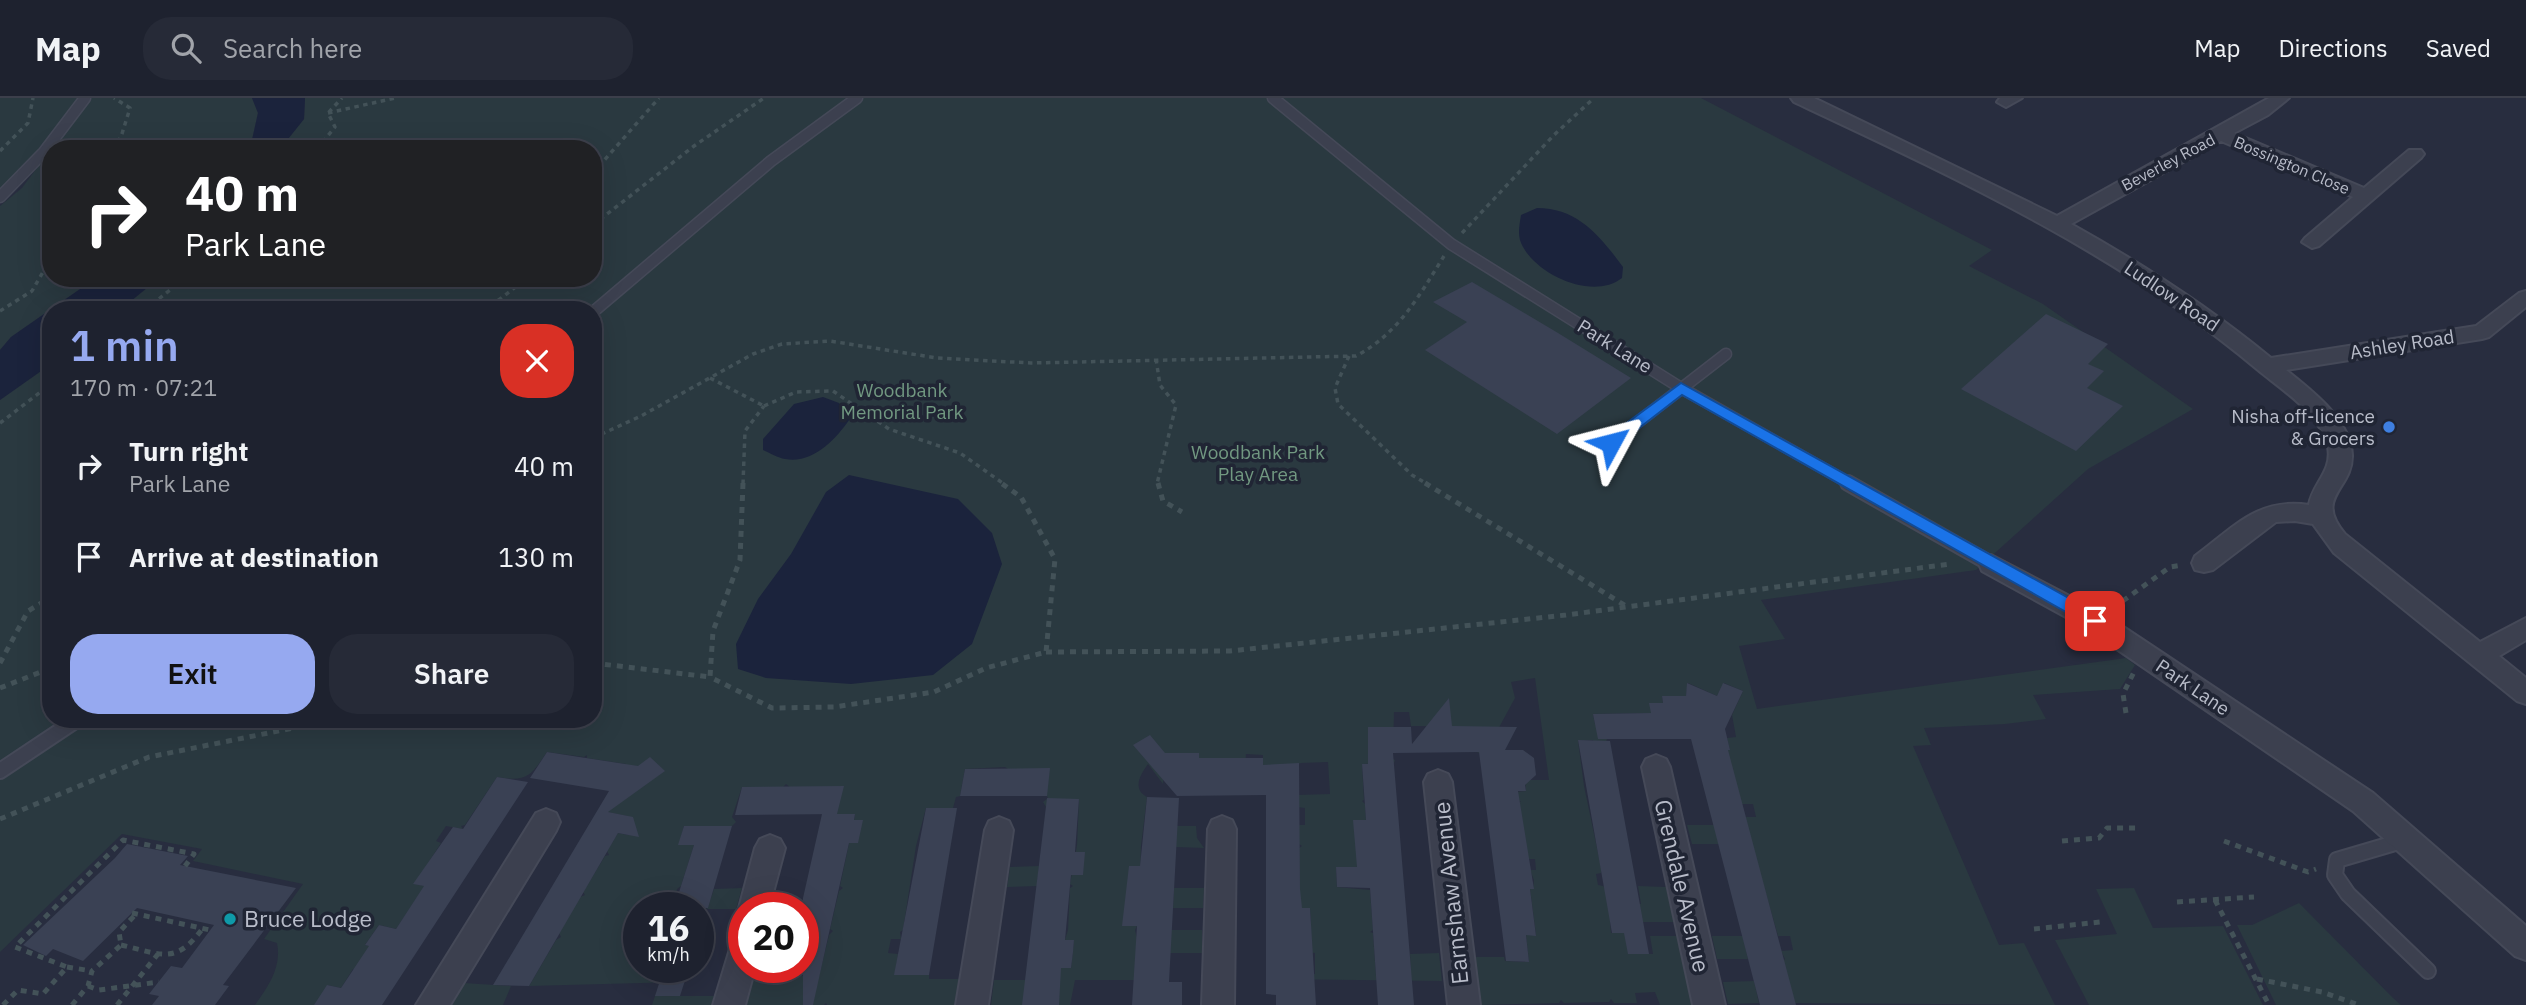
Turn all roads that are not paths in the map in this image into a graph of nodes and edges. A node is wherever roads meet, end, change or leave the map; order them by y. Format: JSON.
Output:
{"nodes":[{"id":1,"x":85,"y":98,"type":"edge"},
{"id":2,"x":857,"y":98,"type":"edge"},
{"id":3,"x":1273,"y":98,"type":"edge"},
{"id":4,"x":1800,"y":98,"type":"edge"},
{"id":5,"x":2280,"y":98,"type":"edge"},
{"id":6,"x":2220,"y":134,"type":"junction"},
{"id":7,"x":53,"y":140,"type":"edge"},
{"id":8,"x":42,"y":154,"type":"edge"},
{"id":9,"x":2415,"y":154,"type":"dead end"},
{"id":10,"x":2365,"y":195,"type":"junction"},
{"id":11,"x":0,"y":197,"type":"edge"},
{"id":12,"x":2056,"y":224,"type":"junction"},
{"id":13,"x":2312,"y":242,"type":"dead end"},
{"id":14,"x":2526,"y":297,"type":"edge"},
{"id":15,"x":602,"y":304,"type":"edge"},
{"id":16,"x":1726,"y":354,"type":"dead end"},
{"id":17,"x":2266,"y":366,"type":"junction"},
{"id":18,"x":1681,"y":388,"type":"junction"},
{"id":19,"x":1611,"y":443,"type":"dead end"},
{"id":20,"x":2320,"y":516,"type":"junction"},
{"id":21,"x":1987,"y":561,"type":"joint"},
{"id":22,"x":2204,"y":563,"type":"road end"},
{"id":23,"x":2526,"y":628,"type":"edge"},
{"id":24,"x":2478,"y":656,"type":"junction"},
{"id":25,"x":2526,"y":693,"type":"edge"},
{"id":26,"x":64,"y":728,"type":"edge"},
{"id":27,"x":1656,"y":767,"type":"dead end"},
{"id":28,"x":0,"y":771,"type":"edge"},
{"id":29,"x":1438,"y":782,"type":"dead end"},
{"id":30,"x":546,"y":822,"type":"dead end"},
{"id":31,"x":1222,"y":829,"type":"dead end"},
{"id":32,"x":999,"y":830,"type":"dead end"},
{"id":33,"x":2406,"y":840,"type":"junction"},
{"id":34,"x":770,"y":848,"type":"dead end"},
{"id":35,"x":758,"y":892,"type":"edge"},
{"id":36,"x":2526,"y":946,"type":"edge"},
{"id":37,"x":2428,"y":971,"type":"dead end"},
{"id":38,"x":735,"y":983,"type":"edge"},
{"id":39,"x":432,"y":1005,"type":"edge"},
{"id":40,"x":729,"y":1005,"type":"edge"},
{"id":41,"x":972,"y":1005,"type":"edge"},
{"id":42,"x":1218,"y":1005,"type":"edge"},
{"id":43,"x":1464,"y":1005,"type":"edge"},
{"id":44,"x":1709,"y":1005,"type":"edge"}],
"edges":[{"from":1,"to":7,"type":"lane"},
{"from":2,"to":15,"type":"lane"},
{"from":3,"to":18,"type":"lane","name":"Park Lane"},
{"from":4,"to":12,"type":"street","name":"Ludlow Road"},
{"from":5,"to":6,"type":"street","name":"Beverley Road"},
{"from":6,"to":10,"type":"street","name":"Bossington Close"},
{"from":6,"to":12,"type":"street","name":"Beverley Road"},
{"from":8,"to":11,"type":"lane"},
{"from":9,"to":10,"type":"street","name":"Bossington Close"},
{"from":10,"to":13,"type":"street","name":"Bossington Close"},
{"from":12,"to":17,"type":"street","name":"Ludlow Road"},
{"from":14,"to":17,"type":"street","name":"Ashley Road"},
{"from":16,"to":18,"type":"lane"},
{"from":17,"to":20,"type":"street","name":"Ludlow Road"},
{"from":18,"to":19,"type":"lane"},
{"from":18,"to":21,"type":"lane","name":"Park Lane"},
{"from":20,"to":22,"type":"street"},
{"from":20,"to":24,"type":"street"},
{"from":21,"to":33,"type":"street","name":"Park Lane"},
{"from":23,"to":24,"type":"street"},
{"from":24,"to":25,"type":"street"},
{"from":26,"to":28,"type":"lane"},
{"from":27,"to":44,"type":"street","name":"Grendale Avenue"},
{"from":29,"to":43,"type":"street","name":"Earnshaw Avenue"},
{"from":30,"to":39,"type":"street"},
{"from":31,"to":42,"type":"street"},
{"from":32,"to":41,"type":"street"},
{"from":33,"to":36,"type":"street","name":"Park Lane"},
{"from":33,"to":37,"type":"lane"},
{"from":34,"to":35,"type":"street"},
{"from":38,"to":40,"type":"street"}]}
